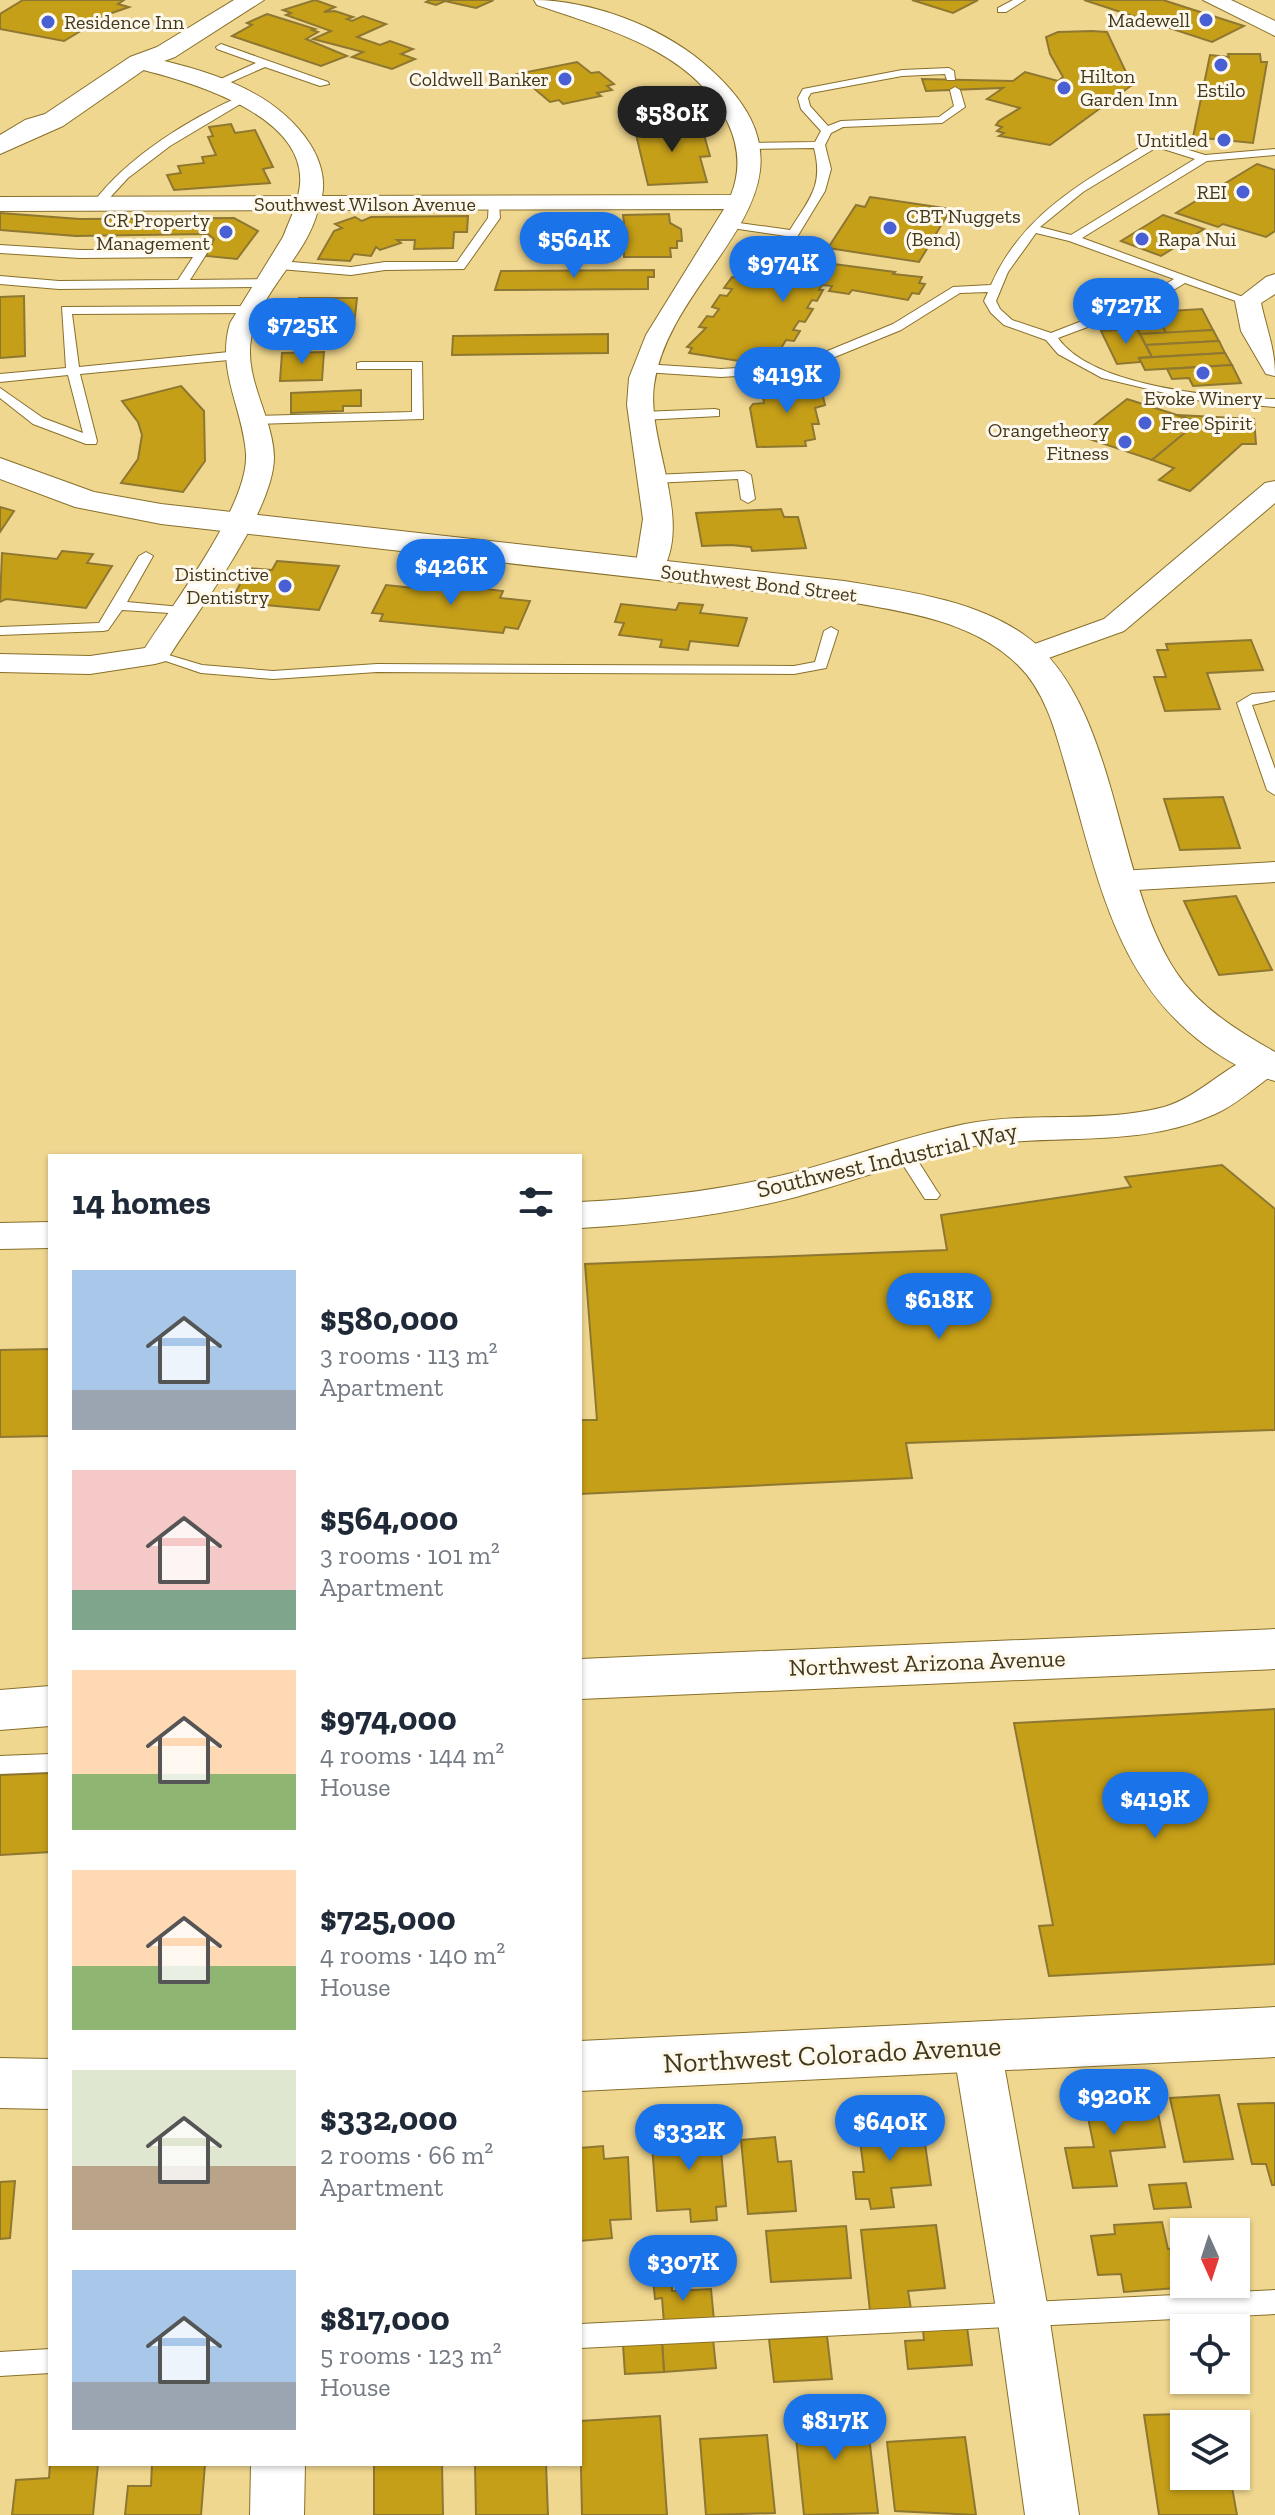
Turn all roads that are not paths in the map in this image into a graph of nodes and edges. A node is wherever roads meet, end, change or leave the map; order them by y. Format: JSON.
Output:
{"nodes":[{"id":1,"x":226,"y":0,"type":"edge"},
{"id":2,"x":252,"y":0,"type":"edge"},
{"id":3,"x":545,"y":0,"type":"edge"},
{"id":4,"x":1020,"y":0,"type":"edge"},
{"id":5,"x":1214,"y":0,"type":"edge"},
{"id":6,"x":1002,"y":10,"type":"dead end"},
{"id":7,"x":1275,"y":29,"type":"edge"},
{"id":8,"x":221,"y":47,"type":"dead end"},
{"id":9,"x":139,"y":62,"type":"junction"},
{"id":10,"x":265,"y":63,"type":"junction"},
{"id":11,"x":218,"y":84,"type":"junction"},
{"id":12,"x":324,"y":84,"type":"dead end"},
{"id":13,"x":247,"y":97,"type":"junction"},
{"id":14,"x":54,"y":120,"type":"junction"},
{"id":15,"x":827,"y":131,"type":"junction"},
{"id":16,"x":819,"y":145,"type":"junction"},
{"id":17,"x":0,"y":146,"type":"edge"},
{"id":18,"x":749,"y":146,"type":"junction"},
{"id":19,"x":1275,"y":152,"type":"edge"},
{"id":20,"x":1204,"y":158,"type":"junction"},
{"id":21,"x":0,"y":165,"type":"edge"},
{"id":22,"x":0,"y":194,"type":"edge"},
{"id":23,"x":739,"y":202,"type":"junction"},
{"id":24,"x":493,"y":203,"type":"junction"},
{"id":25,"x":0,"y":204,"type":"edge"},
{"id":26,"x":92,"y":204,"type":"junction"},
{"id":27,"x":308,"y":205,"type":"junction"},
{"id":28,"x":725,"y":224,"type":"junction"},
{"id":29,"x":1033,"y":229,"type":"junction"},
{"id":30,"x":1073,"y":239,"type":"junction"},
{"id":31,"x":0,"y":249,"type":"edge"},
{"id":32,"x":273,"y":274,"type":"junction"},
{"id":33,"x":0,"y":280,"type":"edge"},
{"id":34,"x":1181,"y":280,"type":"junction"},
{"id":35,"x":1275,"y":282,"type":"edge"},
{"id":36,"x":182,"y":283,"type":"junction"},
{"id":37,"x":995,"y":288,"type":"junction"},
{"id":38,"x":1248,"y":301,"type":"junction"},
{"id":39,"x":249,"y":310,"type":"junction"},
{"id":40,"x":1050,"y":337,"type":"junction"},
{"id":41,"x":239,"y":355,"type":"junction"},
{"id":42,"x":361,"y":366,"type":"dead end"},
{"id":43,"x":644,"y":368,"type":"junction"},
{"id":44,"x":1275,"y":368,"type":"edge"},
{"id":45,"x":73,"y":371,"type":"junction"},
{"id":46,"x":0,"y":378,"type":"edge"},
{"id":47,"x":0,"y":392,"type":"edge"},
{"id":48,"x":1275,"y":403,"type":"edge"},
{"id":49,"x":715,"y":413,"type":"dead end"},
{"id":50,"x":642,"y":416,"type":"junction"},
{"id":51,"x":254,"y":420,"type":"junction"},
{"id":52,"x":0,"y":468,"type":"edge"},
{"id":53,"x":653,"y":479,"type":"junction"},
{"id":54,"x":1275,"y":489,"type":"edge"},
{"id":55,"x":748,"y":499,"type":"dead end"},
{"id":56,"x":235,"y":524,"type":"junction"},
{"id":57,"x":146,"y":556,"type":"dead end"},
{"id":58,"x":649,"y":570,"type":"junction"},
{"id":59,"x":118,"y":605,"type":"junction"},
{"id":60,"x":181,"y":611,"type":"junction"},
{"id":61,"x":0,"y":631,"type":"edge"},
{"id":62,"x":831,"y":631,"type":"dead end"},
{"id":63,"x":155,"y":655,"type":"junction"},
{"id":64,"x":1029,"y":656,"type":"junction"},
{"id":65,"x":0,"y":663,"type":"edge"},
{"id":66,"x":1275,"y":696,"type":"edge"},
{"id":67,"x":1275,"y":790,"type":"edge"},
{"id":68,"x":1275,"y":872,"type":"edge"},
{"id":69,"x":1119,"y":881,"type":"junction"},
{"id":70,"x":1270,"y":1066,"type":"edge"},
{"id":71,"x":905,"y":1154,"type":"junction"},
{"id":72,"x":931,"y":1195,"type":"dead end"},
{"id":73,"x":582,"y":1215,"type":"edge"},
{"id":74,"x":48,"y":1235,"type":"edge"},
{"id":75,"x":0,"y":1236,"type":"edge"},
{"id":76,"x":1275,"y":1649,"type":"edge"},
{"id":77,"x":582,"y":1679,"type":"edge"},
{"id":78,"x":48,"y":1706,"type":"edge"},
{"id":79,"x":0,"y":1710,"type":"edge"},
{"id":80,"x":48,"y":1763,"type":"edge"},
{"id":81,"x":0,"y":1765,"type":"edge"},
{"id":82,"x":1275,"y":2032,"type":"edge"},
{"id":83,"x":977,"y":2048,"type":"junction"},
{"id":84,"x":582,"y":2066,"type":"edge"},
{"id":85,"x":0,"y":2083,"type":"edge"},
{"id":86,"x":48,"y":2084,"type":"edge"},
{"id":87,"x":1275,"y":2302,"type":"edge"},
{"id":88,"x":1023,"y":2315,"type":"junction"},
{"id":89,"x":582,"y":2336,"type":"edge"},
{"id":90,"x":48,"y":2361,"type":"edge"},
{"id":91,"x":0,"y":2364,"type":"edge"},
{"id":92,"x":278,"y":2466,"type":"edge"},
{"id":93,"x":277,"y":2515,"type":"edge"},
{"id":94,"x":1052,"y":2515,"type":"edge"}],
"edges":[{"from":1,"to":9,"type":"street"},
{"from":2,"to":9,"type":"street"},
{"from":3,"to":18,"type":"street"},
{"from":4,"to":6,"type":"lane"},
{"from":5,"to":7,"type":"street"},
{"from":8,"to":10,"type":"lane"},
{"from":9,"to":11,"type":"street"},
{"from":9,"to":14,"type":"street"},
{"from":10,"to":11,"type":"lane"},
{"from":10,"to":12,"type":"lane"},
{"from":11,"to":13,"type":"street"},
{"from":13,"to":26,"type":"lane"},
{"from":13,"to":27,"type":"street"},
{"from":14,"to":17,"type":"street"},
{"from":14,"to":21,"type":"street"},
{"from":15,"to":15,"type":"lane"},
{"from":15,"to":16,"type":"lane"},
{"from":16,"to":18,"type":"lane"},
{"from":16,"to":28,"type":"lane"},
{"from":18,"to":23,"type":"street"},
{"from":19,"to":20,"type":"lane"},
{"from":20,"to":29,"type":"lane"},
{"from":20,"to":30,"type":"lane"},
{"from":22,"to":26,"type":"street","name":"Southwest Wilson Avenue"},
{"from":23,"to":24,"type":"street","name":"Southwest Wilson Avenue"},
{"from":23,"to":28,"type":"street"},
{"from":24,"to":27,"type":"street","name":"Southwest Wilson Avenue"},
{"from":24,"to":32,"type":"lane"},
{"from":25,"to":26,"type":"street","name":"Southwest Wilson Avenue"},
{"from":26,"to":27,"type":"street","name":"Southwest Wilson Avenue"},
{"from":27,"to":32,"type":"street"},
{"from":28,"to":43,"type":"street"},
{"from":29,"to":30,"type":"lane"},
{"from":29,"to":37,"type":"lane"},
{"from":30,"to":34,"type":"lane"},
{"from":31,"to":36,"type":"lane"},
{"from":32,"to":36,"type":"lane"},
{"from":32,"to":39,"type":"street"},
{"from":33,"to":36,"type":"lane"},
{"from":34,"to":38,"type":"lane"},
{"from":34,"to":40,"type":"lane"},
{"from":35,"to":38,"type":"street"},
{"from":37,"to":40,"type":"lane"},
{"from":37,"to":43,"type":"lane"},
{"from":38,"to":44,"type":"street"},
{"from":39,"to":41,"type":"street"},
{"from":39,"to":45,"type":"lane"},
{"from":40,"to":48,"type":"lane"},
{"from":41,"to":45,"type":"lane"},
{"from":41,"to":51,"type":"street"},
{"from":42,"to":51,"type":"lane"},
{"from":43,"to":50,"type":"street"},
{"from":45,"to":46,"type":"lane"},
{"from":45,"to":47,"type":"lane"},
{"from":49,"to":50,"type":"lane"},
{"from":50,"to":53,"type":"street"},
{"from":51,"to":56,"type":"street"},
{"from":52,"to":56,"type":"street","name":"Southwest Bond Street"},
{"from":53,"to":55,"type":"lane"},
{"from":53,"to":58,"type":"street"},
{"from":54,"to":64,"type":"street"},
{"from":56,"to":58,"type":"street","name":"Southwest Bond Street"},
{"from":56,"to":60,"type":"street"},
{"from":57,"to":59,"type":"lane"},
{"from":58,"to":64,"type":"street","name":"Southwest Bond Street"},
{"from":59,"to":60,"type":"lane"},
{"from":59,"to":61,"type":"lane"},
{"from":60,"to":63,"type":"street"},
{"from":62,"to":63,"type":"lane"},
{"from":63,"to":65,"type":"street"},
{"from":64,"to":69,"type":"street","name":"Southwest Bond Street"},
{"from":66,"to":67,"type":"lane"},
{"from":68,"to":69,"type":"street"},
{"from":69,"to":70,"type":"street","name":"Southwest Bond Street"},
{"from":70,"to":71,"type":"street","name":"Southwest Industrial Way"},
{"from":71,"to":72,"type":"lane"},
{"from":71,"to":73,"type":"street","name":"Southwest Industrial Way"},
{"from":74,"to":75,"type":"street"},
{"from":76,"to":77,"type":"street","name":"Northwest Arizona Avenue"},
{"from":78,"to":79,"type":"street"},
{"from":80,"to":81,"type":"lane"},
{"from":82,"to":83,"type":"street","name":"Northwest Colorado Avenue"},
{"from":83,"to":84,"type":"street","name":"Northwest Colorado Avenue"},
{"from":83,"to":88,"type":"street"},
{"from":85,"to":86,"type":"street"},
{"from":87,"to":88,"type":"lane"},
{"from":88,"to":89,"type":"lane"},
{"from":88,"to":94,"type":"street"},
{"from":90,"to":91,"type":"lane"},
{"from":92,"to":93,"type":"street"}]}
